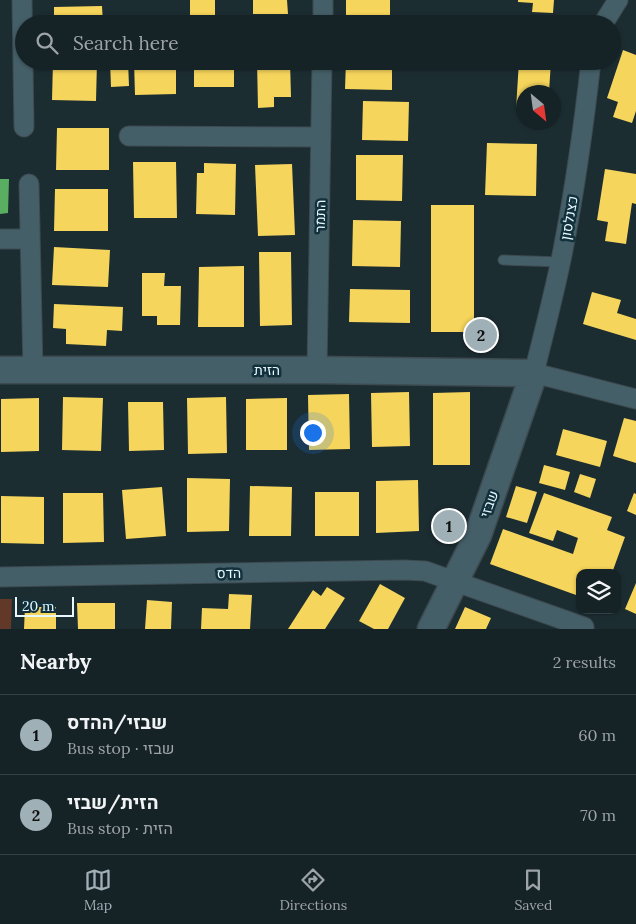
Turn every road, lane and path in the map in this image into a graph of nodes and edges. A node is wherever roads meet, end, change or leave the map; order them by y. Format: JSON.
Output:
{"nodes":[{"id":1,"x":22,"y":0,"type":"edge"},
{"id":2,"x":323,"y":0,"type":"edge"},
{"id":3,"x":618,"y":0,"type":"edge"},
{"id":4,"x":22,"y":15,"type":"edge"},
{"id":5,"x":323,"y":15,"type":"edge"},
{"id":6,"x":609,"y":15,"type":"edge"},
{"id":7,"x":23,"y":70,"type":"edge"},
{"id":8,"x":322,"y":70,"type":"edge"},
{"id":9,"x":590,"y":70,"type":"edge"},
{"id":10,"x":24,"y":127,"type":"dead end"},
{"id":11,"x":129,"y":136,"type":"dead end"},
{"id":12,"x":321,"y":137,"type":"junction"},
{"id":13,"x":29,"y":184,"type":"dead end"},
{"id":14,"x":30,"y":238,"type":"junction"},
{"id":15,"x":0,"y":239,"type":"edge"},
{"id":16,"x":503,"y":260,"type":"dead end"},
{"id":17,"x":561,"y":262,"type":"junction"},
{"id":18,"x":0,"y":370,"type":"edge"},
{"id":19,"x":33,"y":370,"type":"junction"},
{"id":20,"x":317,"y":370,"type":"junction"},
{"id":21,"x":534,"y":373,"type":"junction"},
{"id":22,"x":636,"y":398,"type":"edge"},
{"id":23,"x":0,"y":577,"type":"edge"},
{"id":24,"x":456,"y":582,"type":"junction"},
{"id":25,"x":584,"y":627,"type":"dead end"},
{"id":26,"x":431,"y":629,"type":"edge"}],
"edges":[{"from":1,"to":4,"type":"street"},
{"from":2,"to":5,"type":"street"},
{"from":3,"to":6,"type":"street"},
{"from":7,"to":10,"type":"street"},
{"from":8,"to":12,"type":"street","name":"התמר"},
{"from":9,"to":17,"type":"street","name":"כצנלסון"},
{"from":11,"to":12,"type":"street"},
{"from":12,"to":20,"type":"street","name":"התמר"},
{"from":13,"to":14,"type":"street"},
{"from":14,"to":15,"type":"street"},
{"from":14,"to":19,"type":"street"},
{"from":16,"to":17,"type":"lane"},
{"from":17,"to":21,"type":"street","name":"כצנלסון"},
{"from":18,"to":19,"type":"street","name":"הזית"},
{"from":19,"to":20,"type":"street","name":"הזית"},
{"from":20,"to":21,"type":"street","name":"הזית"},
{"from":21,"to":22,"type":"street"},
{"from":21,"to":24,"type":"street","name":"שבזי"},
{"from":23,"to":24,"type":"street","name":"הדס"},
{"from":24,"to":25,"type":"street","name":"הדס"},
{"from":24,"to":26,"type":"street","name":"שבזי"}]}
